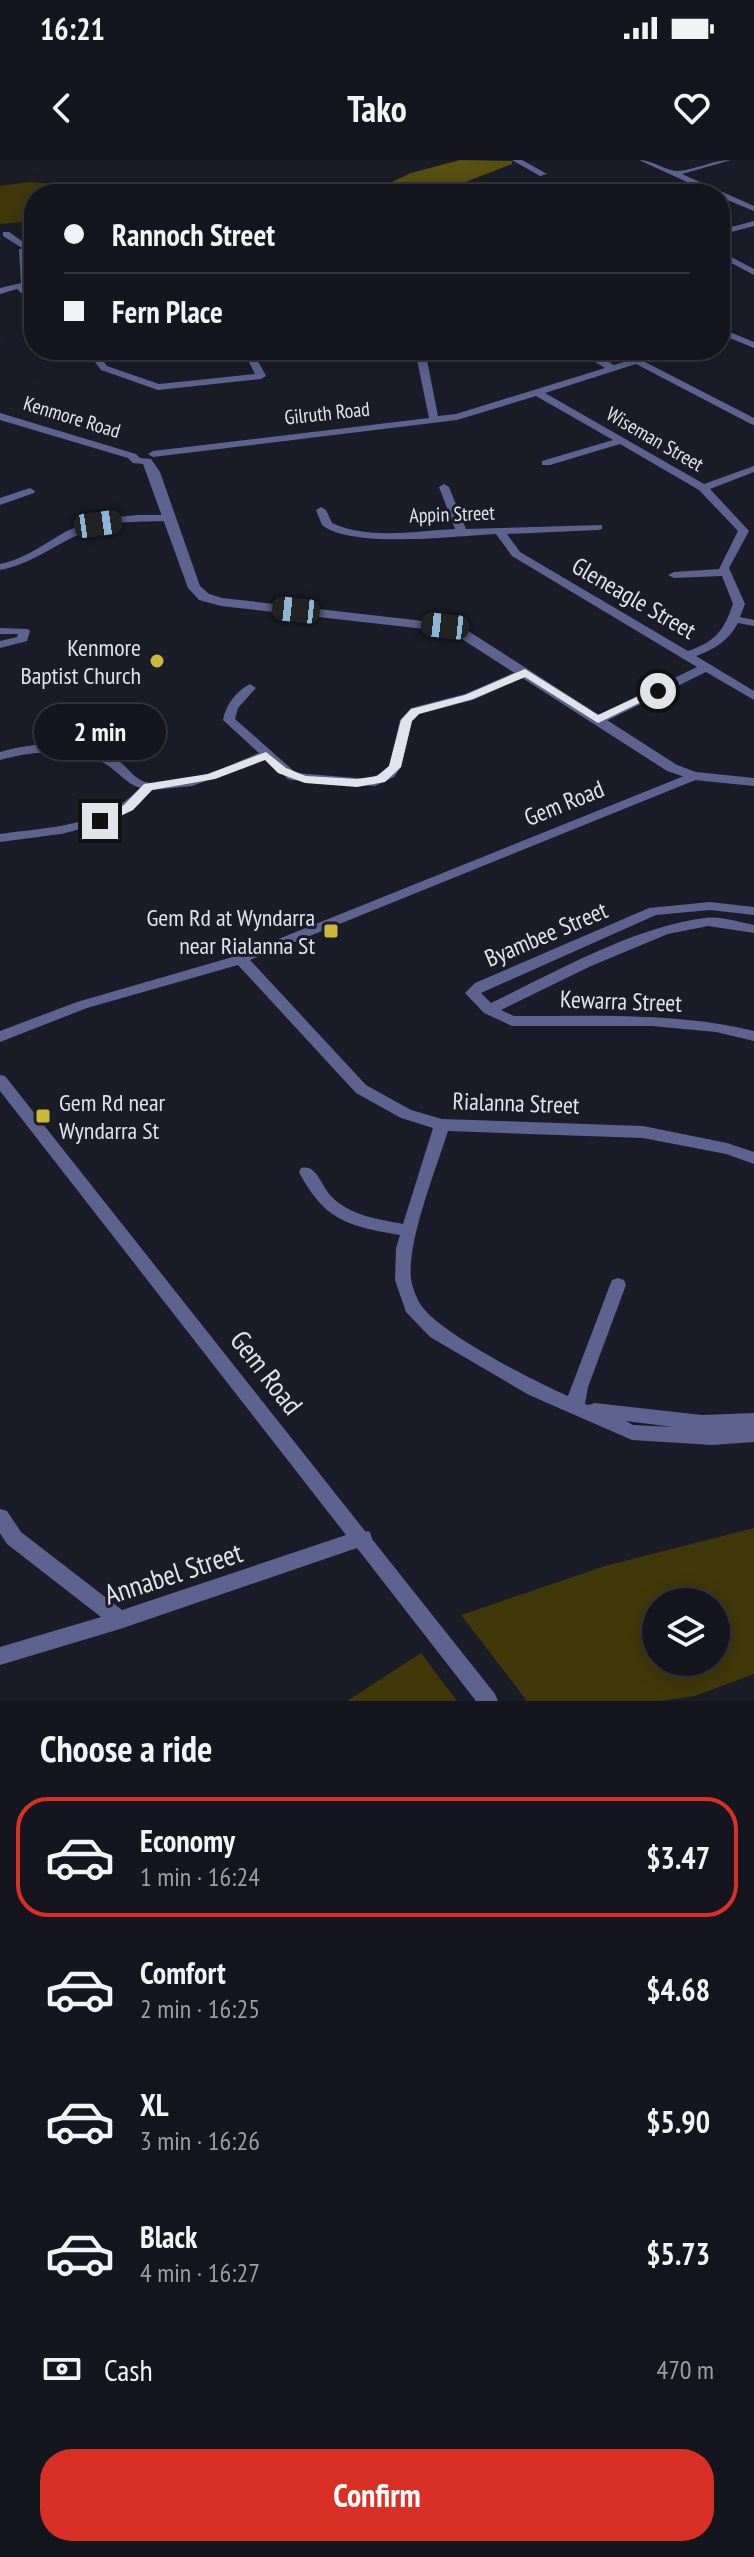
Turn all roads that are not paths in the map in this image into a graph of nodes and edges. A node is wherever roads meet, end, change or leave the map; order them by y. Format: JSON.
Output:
{"nodes":[{"id":1,"x":516,"y":160,"type":"edge"},
{"id":2,"x":643,"y":160,"type":"edge"},
{"id":3,"x":727,"y":160,"type":"edge"},
{"id":4,"x":543,"y":174,"type":"dead end"},
{"id":5,"x":675,"y":174,"type":"junction"},
{"id":6,"x":698,"y":184,"type":"edge"},
{"id":7,"x":730,"y":198,"type":"edge"},
{"id":8,"x":754,"y":209,"type":"edge"},
{"id":9,"x":754,"y":223,"type":"edge"},
{"id":10,"x":730,"y":230,"type":"edge"},
{"id":11,"x":6,"y":234,"type":"dead end"},
{"id":12,"x":24,"y":243,"type":"edge"},
{"id":13,"x":24,"y":250,"type":"edge"},
{"id":14,"x":730,"y":259,"type":"edge"},
{"id":15,"x":754,"y":272,"type":"edge"},
{"id":16,"x":23,"y":285,"type":"junction"},
{"id":17,"x":0,"y":291,"type":"edge"},
{"id":18,"x":24,"y":291,"type":"edge"},
{"id":19,"x":730,"y":336,"type":"edge"},
{"id":20,"x":754,"y":345,"type":"edge"},
{"id":21,"x":98,"y":360,"type":"edge"},
{"id":22,"x":253,"y":360,"type":"edge"},
{"id":23,"x":422,"y":360,"type":"edge"},
{"id":24,"x":598,"y":360,"type":"edge"},
{"id":25,"x":640,"y":360,"type":"edge"},
{"id":26,"x":637,"y":361,"type":"junction"},
{"id":27,"x":614,"y":369,"type":"junction"},
{"id":28,"x":538,"y":393,"type":"junction"},
{"id":29,"x":0,"y":416,"type":"edge"},
{"id":30,"x":434,"y":419,"type":"junction"},
{"id":31,"x":754,"y":422,"type":"edge"},
{"id":32,"x":621,"y":441,"type":"junction"},
{"id":33,"x":150,"y":458,"type":"junction"},
{"id":34,"x":546,"y":463,"type":"dead end"},
{"id":35,"x":754,"y":469,"type":"edge"},
{"id":36,"x":444,"y":487,"type":"dead end"},
{"id":37,"x":703,"y":488,"type":"junction"},
{"id":38,"x":30,"y":491,"type":"dead end"},
{"id":39,"x":0,"y":502,"type":"edge"},
{"id":40,"x":321,"y":510,"type":"dead end"},
{"id":41,"x":168,"y":514,"type":"junction"},
{"id":42,"x":598,"y":527,"type":"dead end"},
{"id":43,"x":749,"y":530,"type":"edge"},
{"id":44,"x":461,"y":531,"type":"junction"},
{"id":45,"x":499,"y":531,"type":"junction"},
{"id":46,"x":0,"y":567,"type":"edge"},
{"id":47,"x":725,"y":572,"type":"junction"},
{"id":48,"x":674,"y":575,"type":"dead end"},
{"id":49,"x":735,"y":619,"type":"junction"},
{"id":50,"x":754,"y":623,"type":"edge"},
{"id":51,"x":0,"y":631,"type":"edge"},
{"id":52,"x":0,"y":645,"type":"edge"},
{"id":53,"x":689,"y":655,"type":"junction"},
{"id":54,"x":707,"y":667,"type":"junction"},
{"id":55,"x":525,"y":672,"type":"junction"},
{"id":56,"x":250,"y":688,"type":"dead end"},
{"id":57,"x":754,"y":696,"type":"edge"},
{"id":58,"x":598,"y":720,"type":"junction"},
{"id":59,"x":266,"y":755,"type":"junction"},
{"id":60,"x":0,"y":756,"type":"edge"},
{"id":61,"x":694,"y":776,"type":"junction"},
{"id":62,"x":754,"y":782,"type":"edge"},
{"id":63,"x":148,"y":787,"type":"junction"},
{"id":64,"x":0,"y":838,"type":"edge"},
{"id":65,"x":754,"y":911,"type":"edge"},
{"id":66,"x":754,"y":929,"type":"edge"},
{"id":67,"x":241,"y":959,"type":"junction"},
{"id":68,"x":489,"y":1010,"type":"junction"},
{"id":69,"x":754,"y":1036,"type":"edge"},
{"id":70,"x":0,"y":1037,"type":"edge"},
{"id":71,"x":0,"y":1080,"type":"edge"},
{"id":72,"x":442,"y":1125,"type":"junction"},
{"id":73,"x":754,"y":1158,"type":"edge"},
{"id":74,"x":307,"y":1172,"type":"dead end"},
{"id":75,"x":410,"y":1231,"type":"junction"},
{"id":76,"x":618,"y":1285,"type":"dead end"},
{"id":77,"x":575,"y":1408,"type":"junction"},
{"id":78,"x":754,"y":1420,"type":"edge"},
{"id":79,"x":754,"y":1434,"type":"edge"},
{"id":80,"x":0,"y":1517,"type":"edge"},
{"id":81,"x":363,"y":1538,"type":"junction"},
{"id":82,"x":120,"y":1620,"type":"junction"},
{"id":83,"x":0,"y":1656,"type":"edge"},
{"id":84,"x":488,"y":1701,"type":"edge"}],
"edges":[{"from":1,"to":4,"type":"street"},
{"from":2,"to":5,"type":"street"},
{"from":3,"to":5,"type":"street"},
{"from":5,"to":6,"type":"street"},
{"from":7,"to":8,"type":"street"},
{"from":9,"to":10,"type":"street"},
{"from":11,"to":12,"type":"street"},
{"from":13,"to":16,"type":"street"},
{"from":14,"to":15,"type":"street"},
{"from":16,"to":17,"type":"street"},
{"from":16,"to":18,"type":"street"},
{"from":19,"to":20,"type":"street"},
{"from":21,"to":22,"type":"street"},
{"from":23,"to":30,"type":"street"},
{"from":24,"to":27,"type":"street"},
{"from":25,"to":26,"type":"street","name":"Gilruth Road"},
{"from":26,"to":27,"type":"street","name":"Gilruth Road"},
{"from":26,"to":31,"type":"street"},
{"from":27,"to":28,"type":"street","name":"Gilruth Road"},
{"from":28,"to":30,"type":"street","name":"Gilruth Road"},
{"from":28,"to":32,"type":"street","name":"Wiseman Street"},
{"from":29,"to":33,"type":"street","name":"Kenmore Road"},
{"from":30,"to":33,"type":"street","name":"Gilruth Road"},
{"from":32,"to":34,"type":"street"},
{"from":32,"to":37,"type":"street","name":"Wiseman Street"},
{"from":33,"to":41,"type":"street","name":"Kenmore Road"},
{"from":35,"to":37,"type":"street"},
{"from":36,"to":44,"type":"street"},
{"from":37,"to":43,"type":"street","name":"Wiseman Street"},
{"from":38,"to":39,"type":"street"},
{"from":40,"to":44,"type":"street","name":"Appin Street"},
{"from":41,"to":46,"type":"street"},
{"from":41,"to":55,"type":"street","name":"Kenmore Road"},
{"from":42,"to":45,"type":"street","name":"Appin Street"},
{"from":43,"to":47,"type":"street"},
{"from":44,"to":45,"type":"street","name":"Appin Street"},
{"from":45,"to":53,"type":"street","name":"Gleneagle Street"},
{"from":47,"to":48,"type":"street"},
{"from":47,"to":49,"type":"street"},
{"from":49,"to":50,"type":"street"},
{"from":49,"to":53,"type":"street"},
{"from":51,"to":52,"type":"street"},
{"from":53,"to":54,"type":"street","name":"Gleneagle Street"},
{"from":54,"to":57,"type":"street","name":"Gleneagle Street"},
{"from":54,"to":58,"type":"street"},
{"from":55,"to":58,"type":"street","name":"Kenmore Road"},
{"from":55,"to":59,"type":"street"},
{"from":56,"to":59,"type":"street"},
{"from":58,"to":61,"type":"street","name":"Kenmore Road"},
{"from":59,"to":63,"type":"street"},
{"from":60,"to":63,"type":"street"},
{"from":61,"to":62,"type":"street","name":"Kenmore Road"},
{"from":61,"to":67,"type":"street","name":"Gem Road"},
{"from":63,"to":64,"type":"street"},
{"from":65,"to":68,"type":"street","name":"Byambee Street"},
{"from":66,"to":68,"type":"street","name":"Byambee Street"},
{"from":67,"to":70,"type":"street","name":"Gem Road"},
{"from":67,"to":72,"type":"street","name":"Rialanna Street"},
{"from":68,"to":69,"type":"street","name":"Kewarra Street"},
{"from":71,"to":81,"type":"street","name":"Gem Road"},
{"from":72,"to":73,"type":"street","name":"Rialanna Street"},
{"from":72,"to":75,"type":"street"},
{"from":74,"to":75,"type":"street"},
{"from":75,"to":77,"type":"street"},
{"from":76,"to":77,"type":"street"},
{"from":77,"to":78,"type":"street"},
{"from":77,"to":79,"type":"street"},
{"from":80,"to":82,"type":"street"},
{"from":81,"to":82,"type":"street","name":"Annabel Street"},
{"from":81,"to":84,"type":"street","name":"Gem Road"},
{"from":82,"to":83,"type":"street","name":"Annabel Street"}]}
